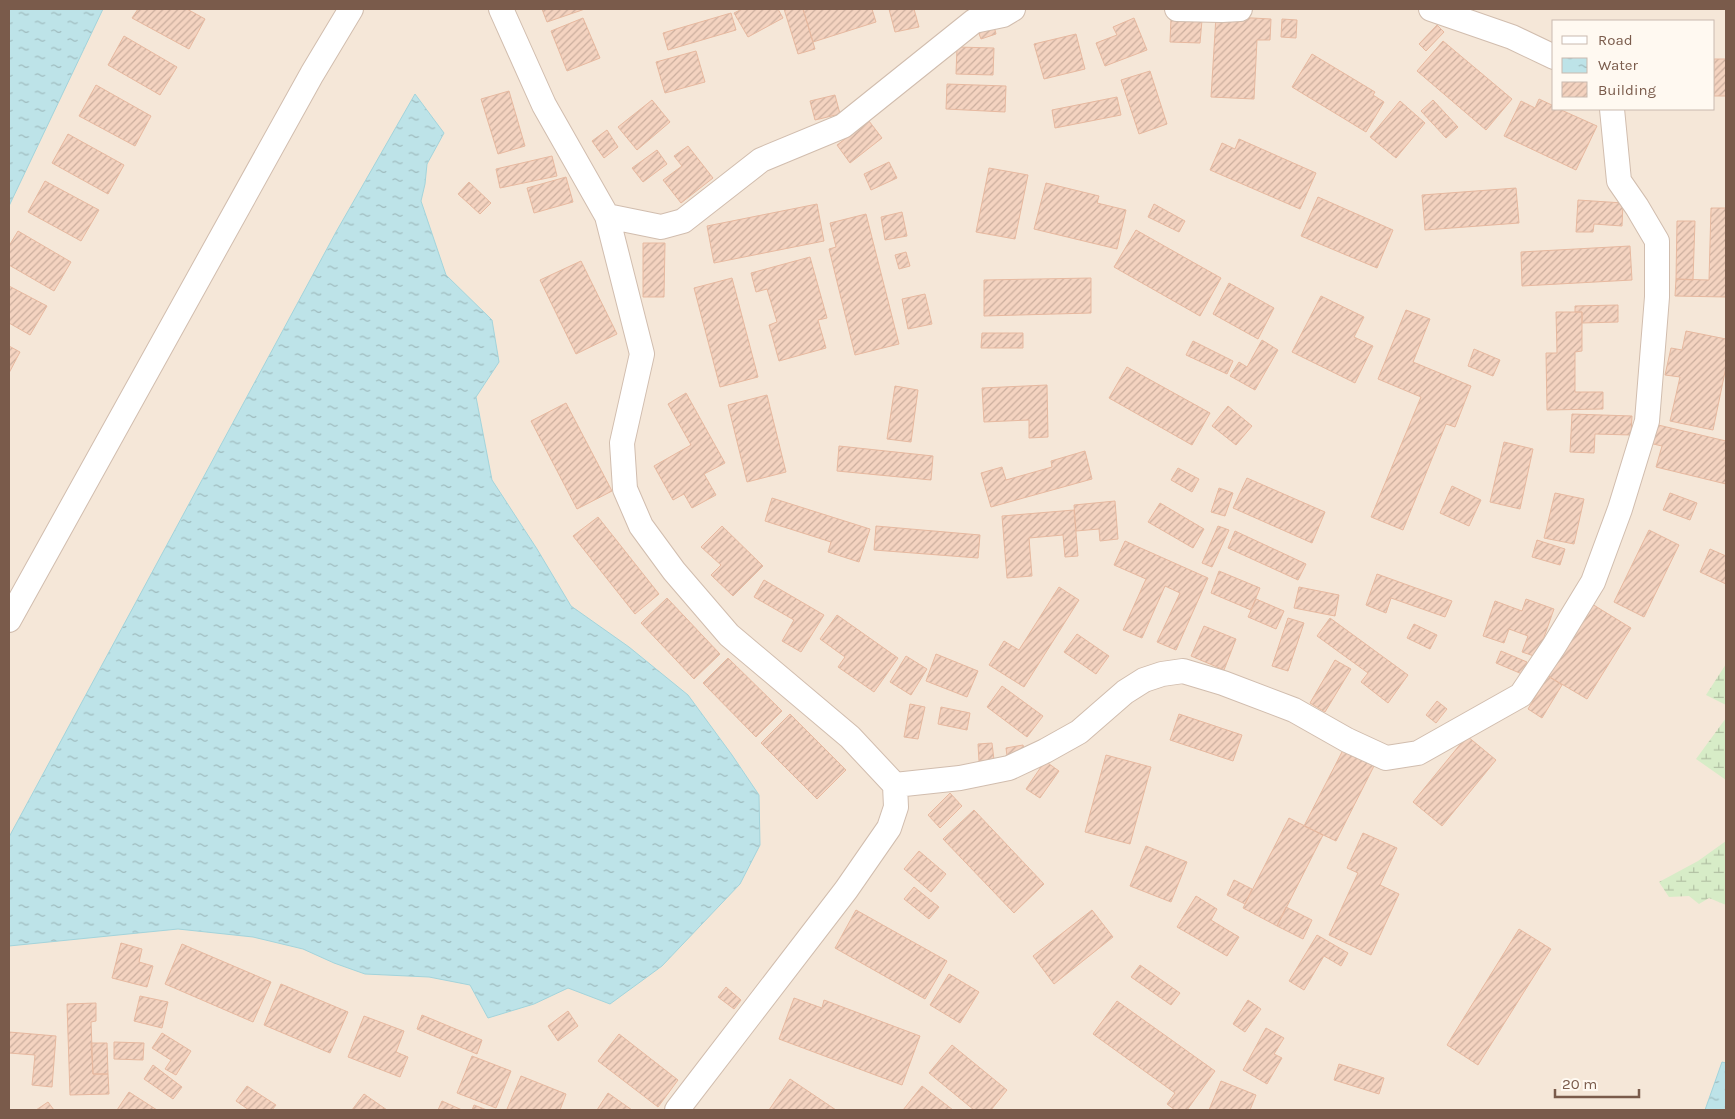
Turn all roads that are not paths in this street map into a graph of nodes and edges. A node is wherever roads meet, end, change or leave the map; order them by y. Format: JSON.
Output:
{"nodes":[{"id":1,"x":351,"y":9,"type":"edge"},
{"id":2,"x":501,"y":9,"type":"edge"},
{"id":3,"x":1013,"y":9,"type":"edge"},
{"id":4,"x":1178,"y":9,"type":"edge"},
{"id":5,"x":1240,"y":9,"type":"edge"},
{"id":6,"x":1431,"y":9,"type":"edge"},
{"id":7,"x":1552,"y":56,"type":"edge"},
{"id":8,"x":1612,"y":110,"type":"edge"},
{"id":9,"x":607,"y":216,"type":"junction"},
{"id":10,"x":9,"y":620,"type":"edge"},
{"id":11,"x":895,"y":785,"type":"junction"},
{"id":12,"x":677,"y":1110,"type":"edge"}],
"edges":[{"from":1,"to":10,"type":"street"},
{"from":2,"to":9,"type":"street"},
{"from":3,"to":9,"type":"street"},
{"from":4,"to":5,"type":"street"},
{"from":6,"to":7,"type":"street"},
{"from":8,"to":11,"type":"street"},
{"from":9,"to":11,"type":"street"},
{"from":11,"to":12,"type":"street"}]}
